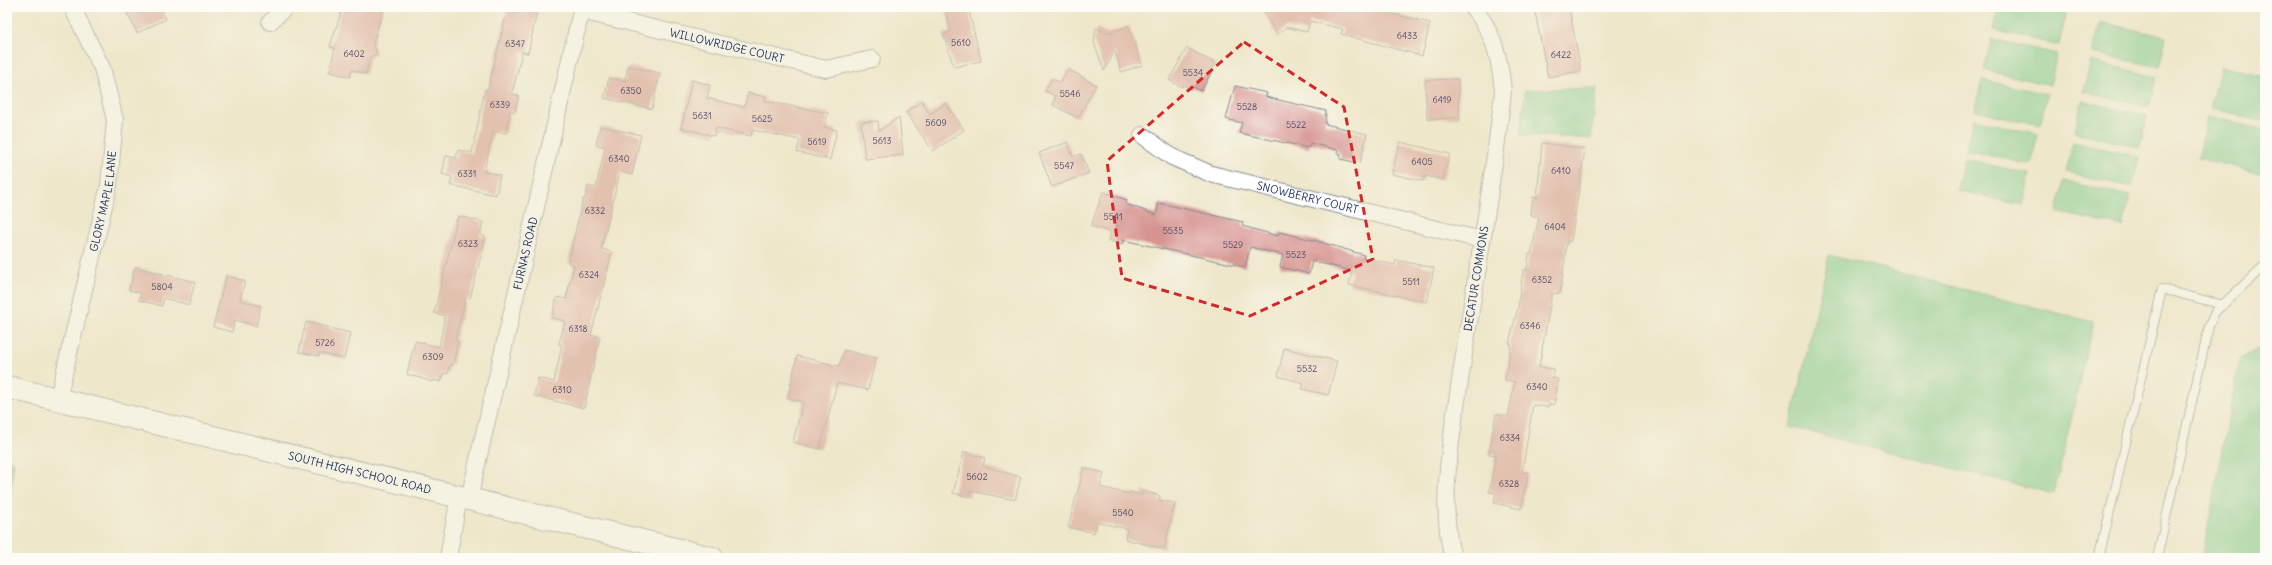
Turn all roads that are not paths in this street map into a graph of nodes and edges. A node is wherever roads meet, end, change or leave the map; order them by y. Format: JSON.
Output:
{"nodes":[{"id":1,"x":72,"y":7,"type":"edge"},
{"id":2,"x":286,"y":7,"type":"edge"},
{"id":3,"x":1472,"y":7,"type":"edge"},
{"id":4,"x":582,"y":9,"type":"edge"},
{"id":5,"x":270,"y":22,"type":"dead end"},
{"id":6,"x":872,"y":59,"type":"dead end"},
{"id":7,"x":1142,"y":135,"type":"dead end"},
{"id":8,"x":1482,"y":240,"type":"junction"},
{"id":9,"x":2265,"y":265,"type":"edge"},
{"id":10,"x":2223,"y":305,"type":"junction"},
{"id":11,"x":7,"y":387,"type":"edge"},
{"id":12,"x":58,"y":399,"type":"junction"},
{"id":13,"x":464,"y":498,"type":"junction"},
{"id":14,"x":448,"y":558,"type":"edge"},
{"id":15,"x":712,"y":558,"type":"edge"},
{"id":16,"x":1453,"y":558,"type":"edge"},
{"id":17,"x":2099,"y":558,"type":"edge"},
{"id":18,"x":2157,"y":558,"type":"edge"}],
"edges":[{"from":1,"to":12,"type":"street","name":"GLORY MAPLE LANE"},
{"from":2,"to":5,"type":"street"},
{"from":3,"to":8,"type":"street","name":"DECATUR COMMONS"},
{"from":4,"to":6,"type":"street","name":"WILLOWRIDGE COURT"},
{"from":4,"to":13,"type":"street","name":"FURNAS ROAD"},
{"from":7,"to":8,"type":"street","name":"SNOWBERRY COURT"},
{"from":8,"to":16,"type":"street","name":"DECATUR COMMONS"},
{"from":9,"to":10,"type":"lane"},
{"from":10,"to":17,"type":"lane"},
{"from":10,"to":18,"type":"lane"},
{"from":11,"to":12,"type":"main road","name":"SOUTH HIGH SCHOOL ROAD"},
{"from":12,"to":13,"type":"main road","name":"SOUTH HIGH SCHOOL ROAD"},
{"from":13,"to":14,"type":"street","name":"FURNAS ROAD"},
{"from":13,"to":15,"type":"main road","name":"SOUTH HIGH SCHOOL ROAD"}]}
